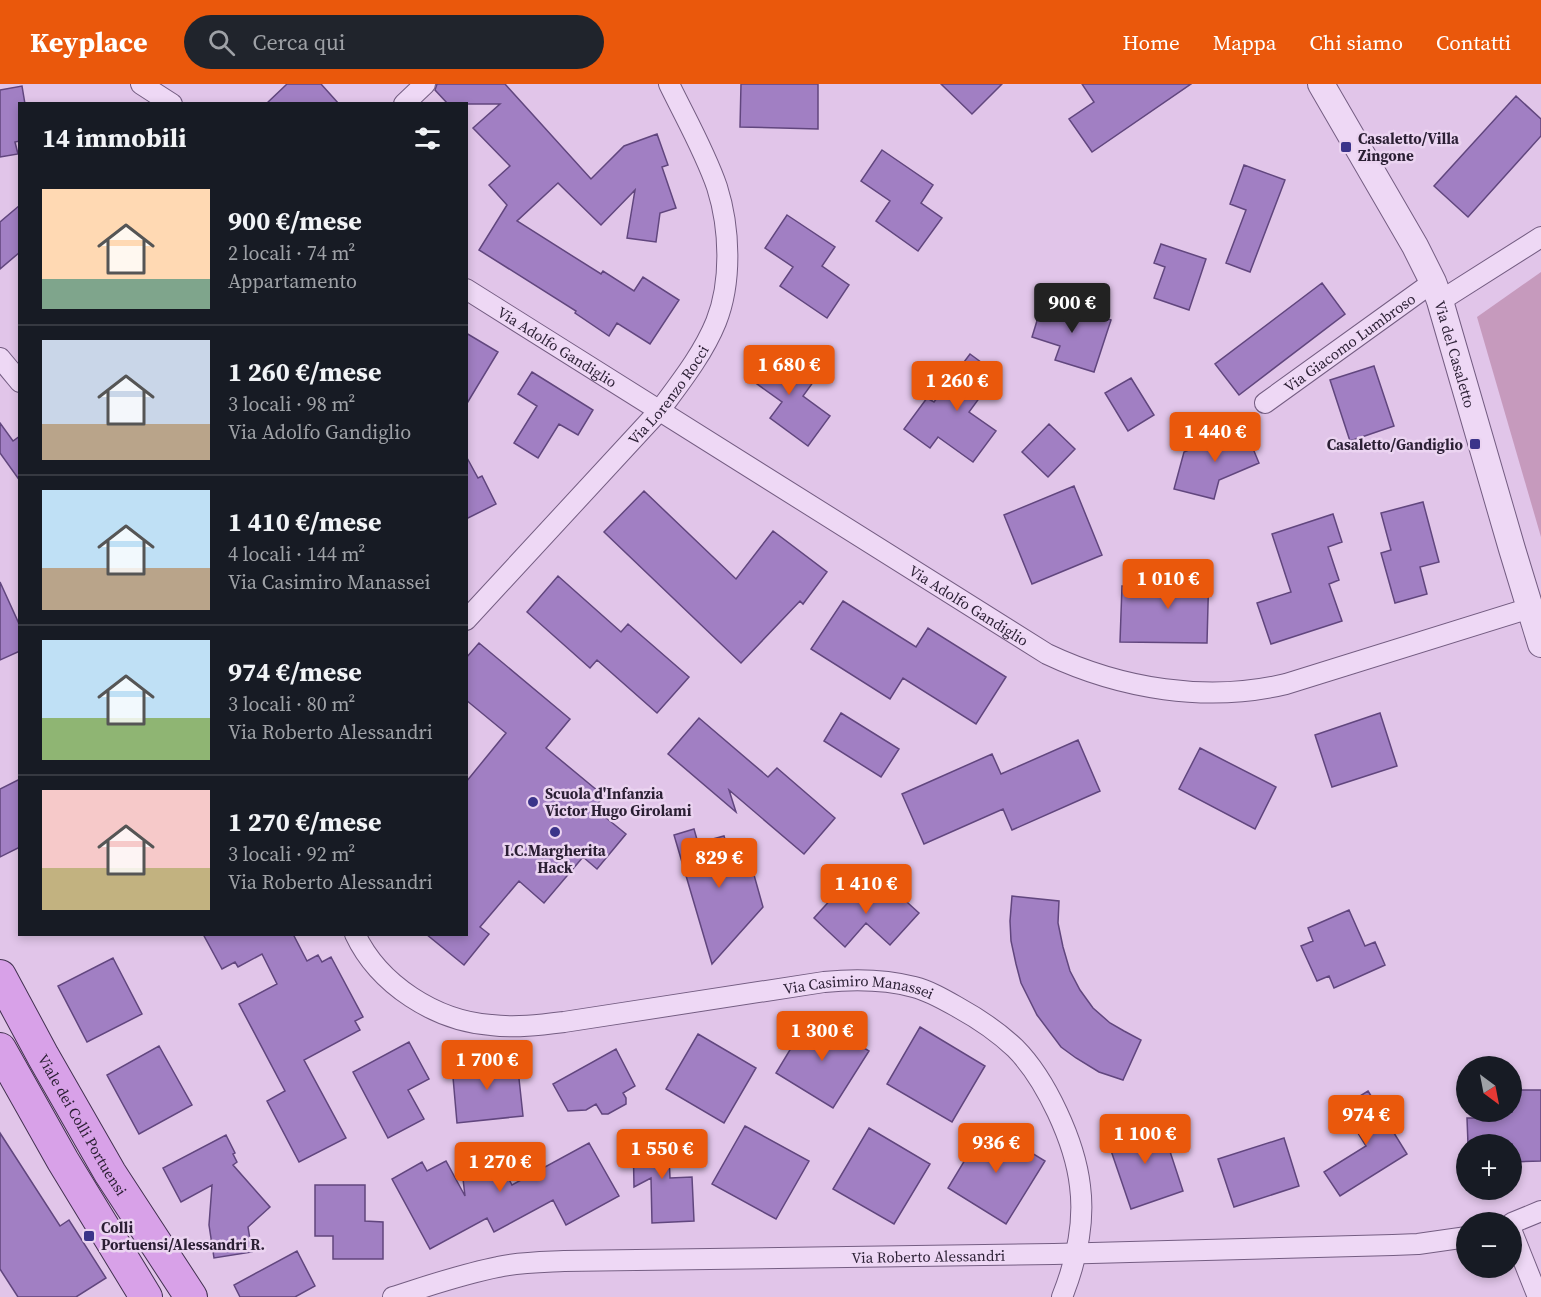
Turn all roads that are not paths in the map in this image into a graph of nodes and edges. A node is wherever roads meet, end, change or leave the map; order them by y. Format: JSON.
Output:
{"nodes":[{"id":1,"x":141,"y":84,"type":"edge"},
{"id":2,"x":425,"y":84,"type":"edge"},
{"id":3,"x":669,"y":84,"type":"edge"},
{"id":4,"x":1321,"y":84,"type":"edge"},
{"id":5,"x":169,"y":102,"type":"edge"},
{"id":6,"x":406,"y":102,"type":"edge"},
{"id":7,"x":1541,"y":237,"type":"edge"},
{"id":8,"x":468,"y":290,"type":"edge"},
{"id":9,"x":1437,"y":291,"type":"junction"},
{"id":10,"x":0,"y":358,"type":"edge"},
{"id":11,"x":18,"y":379,"type":"edge"},
{"id":12,"x":1265,"y":403,"type":"dead end"},
{"id":13,"x":660,"y":410,"type":"junction"},
{"id":14,"x":1530,"y":608,"type":"junction"},
{"id":15,"x":468,"y":618,"type":"edge"},
{"id":16,"x":1541,"y":644,"type":"edge"},
{"id":17,"x":356,"y":936,"type":"edge"},
{"id":18,"x":0,"y":976,"type":"edge"},
{"id":19,"x":0,"y":1049,"type":"edge"},
{"id":20,"x":1541,"y":1211,"type":"edge"},
{"id":21,"x":1522,"y":1219,"type":"edge"},
{"id":22,"x":1456,"y":1239,"type":"edge"},
{"id":23,"x":1077,"y":1253,"type":"junction"},
{"id":24,"x":1522,"y":1254,"type":"edge"},
{"id":25,"x":1538,"y":1289,"type":"edge"},
{"id":26,"x":146,"y":1297,"type":"edge"},
{"id":27,"x":191,"y":1297,"type":"edge"},
{"id":28,"x":393,"y":1297,"type":"edge"},
{"id":29,"x":1062,"y":1297,"type":"edge"}],
"edges":[{"from":1,"to":5,"type":"street"},
{"from":2,"to":6,"type":"street"},
{"from":3,"to":13,"type":"street","name":"Via Lorenzo Rocci"},
{"from":4,"to":9,"type":"street","name":"Via del Casaletto"},
{"from":7,"to":9,"type":"street","name":"Via Giacomo Lumbroso"},
{"from":8,"to":13,"type":"street","name":"Via Adolfo Gandiglio"},
{"from":9,"to":12,"type":"street","name":"Via Giacomo Lumbroso"},
{"from":9,"to":14,"type":"street","name":"Via del Casaletto"},
{"from":10,"to":11,"type":"street"},
{"from":13,"to":14,"type":"street","name":"Via Adolfo Gandiglio"},
{"from":13,"to":15,"type":"street","name":"Via Lorenzo Rocci"},
{"from":14,"to":16,"type":"street","name":"Via del Casaletto"},
{"from":17,"to":23,"type":"street","name":"Via Casimiro Manassei"},
{"from":18,"to":27,"type":"main road","name":"Viale dei Colli Portuensi"},
{"from":19,"to":26,"type":"main road"},
{"from":20,"to":21,"type":"street"},
{"from":22,"to":23,"type":"street","name":"Via Roberto Alessandri"},
{"from":23,"to":28,"type":"street","name":"Via Roberto Alessandri"},
{"from":23,"to":29,"type":"street","name":"Via Casimiro Manassei"},
{"from":24,"to":25,"type":"street"}]}
